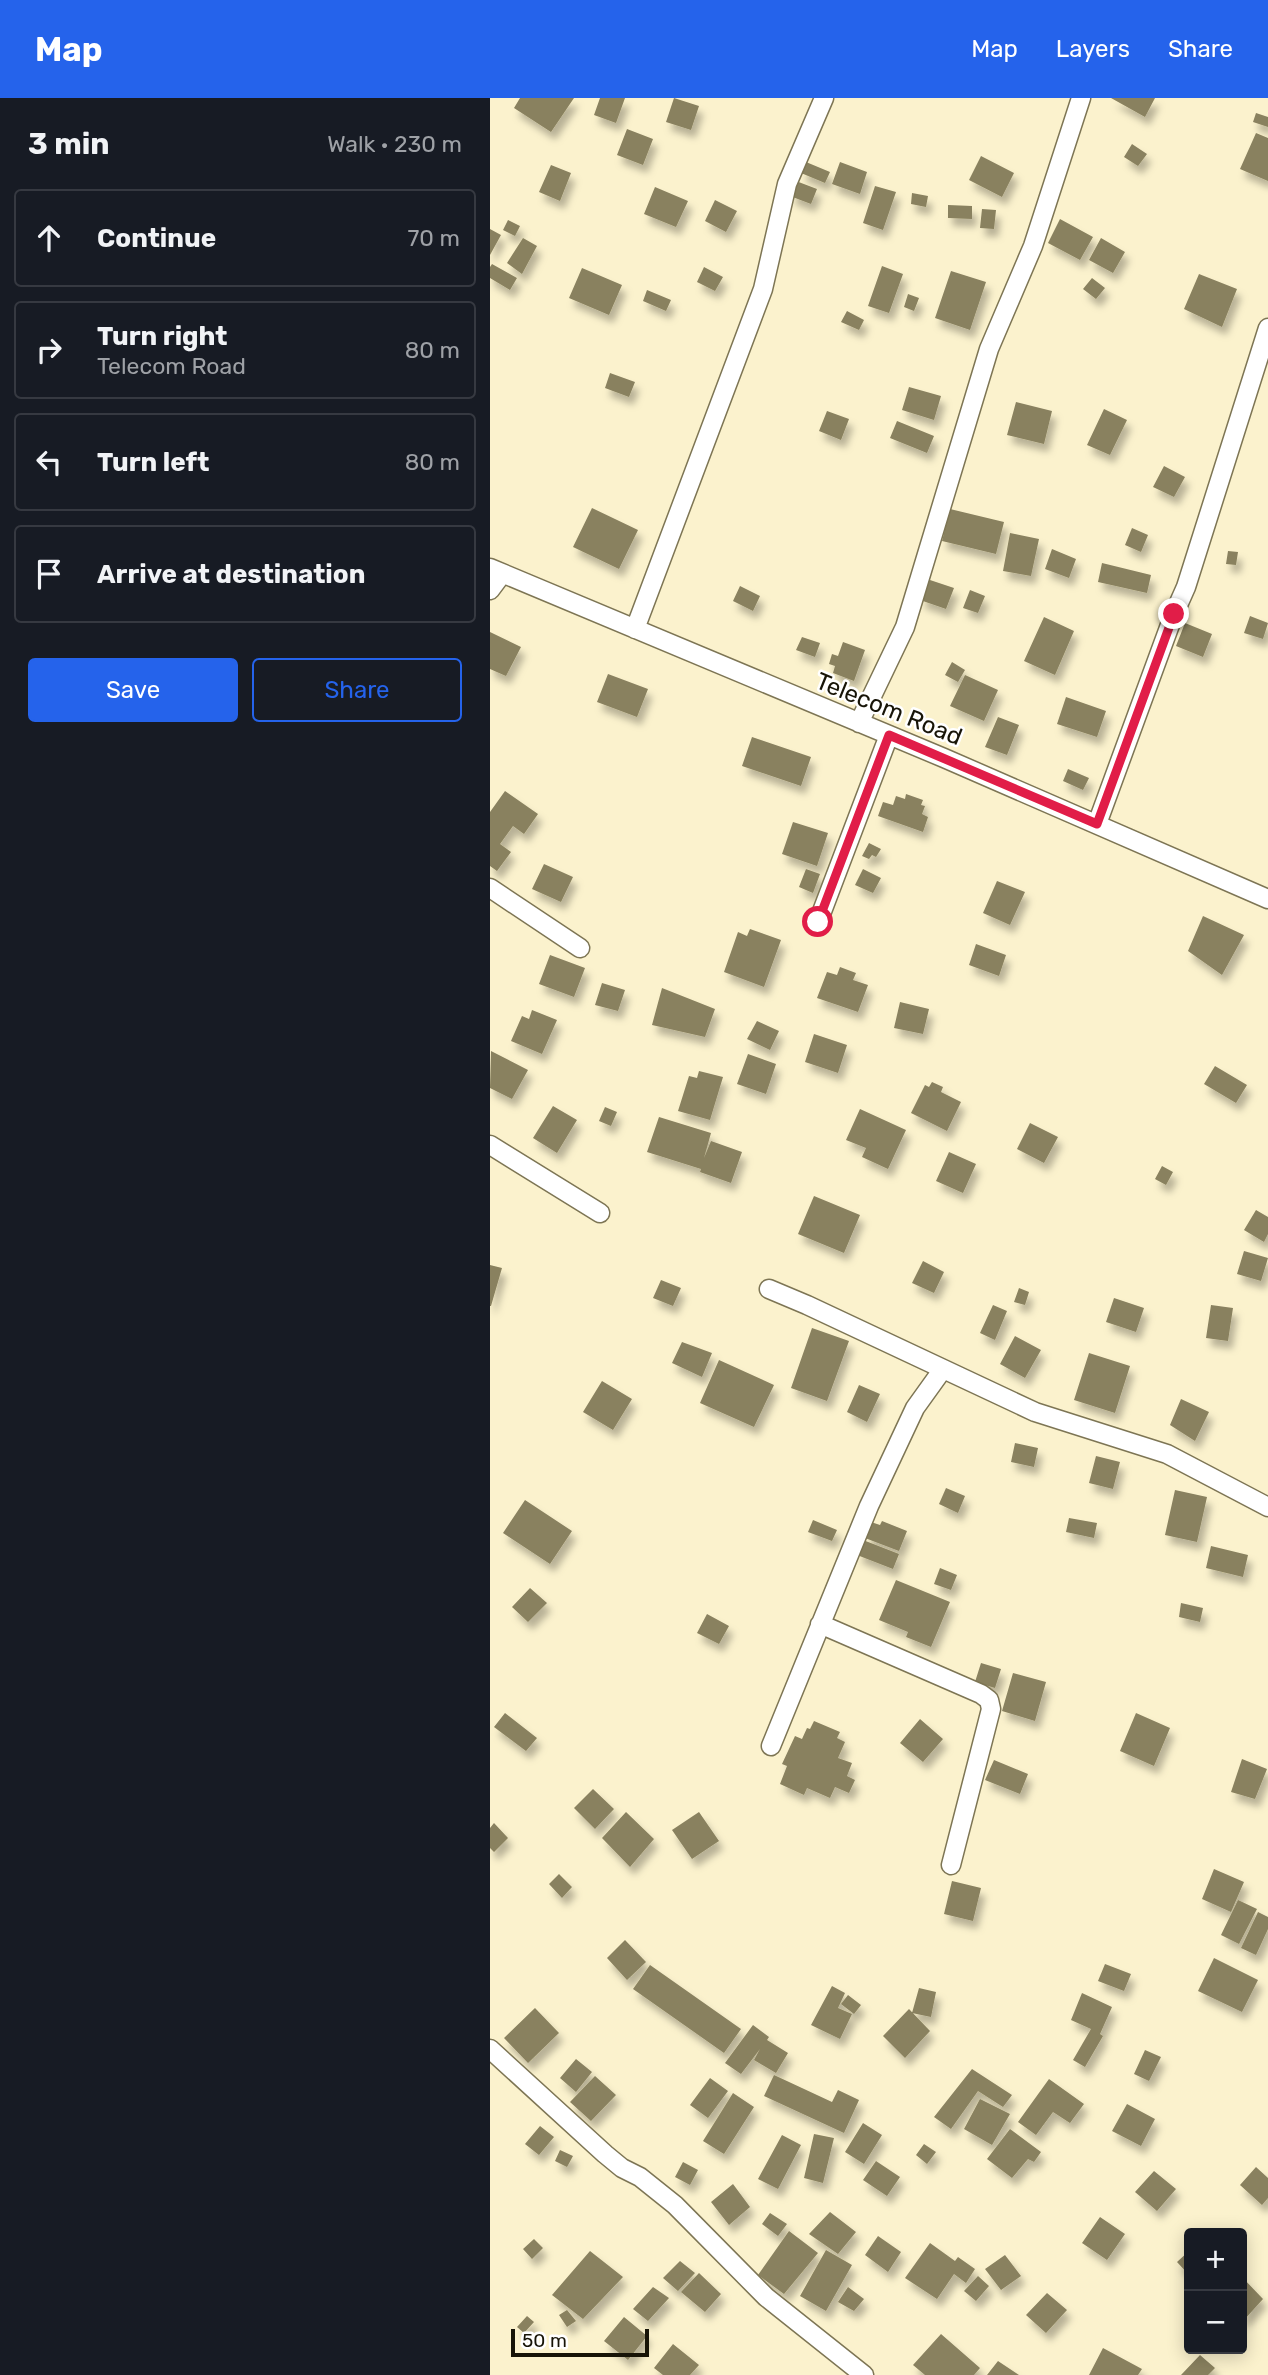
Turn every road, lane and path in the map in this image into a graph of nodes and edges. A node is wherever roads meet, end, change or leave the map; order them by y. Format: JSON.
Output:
{"nodes":[{"id":1,"x":824,"y":98,"type":"edge"},
{"id":2,"x":1081,"y":98,"type":"edge"},
{"id":3,"x":1268,"y":328,"type":"edge"},
{"id":4,"x":496,"y":571,"type":"edge"},
{"id":5,"x":490,"y":590,"type":"edge"},
{"id":6,"x":635,"y":629,"type":"junction"},
{"id":7,"x":859,"y":723,"type":"junction"},
{"id":8,"x":889,"y":735,"type":"junction"},
{"id":9,"x":1097,"y":824,"type":"junction"},
{"id":10,"x":490,"y":888,"type":"edge"},
{"id":11,"x":1268,"y":899,"type":"edge"},
{"id":12,"x":818,"y":922,"type":"dead end"},
{"id":13,"x":580,"y":948,"type":"dead end"},
{"id":14,"x":490,"y":1145,"type":"edge"},
{"id":15,"x":600,"y":1213,"type":"dead end"},
{"id":16,"x":769,"y":1289,"type":"dead end"},
{"id":17,"x":943,"y":1369,"type":"junction"},
{"id":18,"x":1268,"y":1507,"type":"edge"},
{"id":19,"x":820,"y":1625,"type":"junction"},
{"id":20,"x":771,"y":1746,"type":"dead end"},
{"id":21,"x":951,"y":1865,"type":"dead end"},
{"id":22,"x":490,"y":2049,"type":"edge"},
{"id":23,"x":864,"y":2375,"type":"edge"}],
"edges":[{"from":1,"to":6,"type":"street"},
{"from":2,"to":7,"type":"street"},
{"from":3,"to":9,"type":"street"},
{"from":4,"to":5,"type":"street"},
{"from":4,"to":6,"type":"street","name":"Telecom Road"},
{"from":6,"to":7,"type":"street","name":"Telecom Road"},
{"from":7,"to":8,"type":"street","name":"Telecom Road"},
{"from":8,"to":9,"type":"street","name":"Telecom Road"},
{"from":8,"to":12,"type":"street"},
{"from":9,"to":11,"type":"street","name":"Telecom Road"},
{"from":10,"to":13,"type":"street"},
{"from":14,"to":15,"type":"street"},
{"from":16,"to":17,"type":"street"},
{"from":17,"to":18,"type":"street"},
{"from":17,"to":19,"type":"street"},
{"from":19,"to":20,"type":"street"},
{"from":19,"to":21,"type":"street"},
{"from":22,"to":23,"type":"street"}]}
